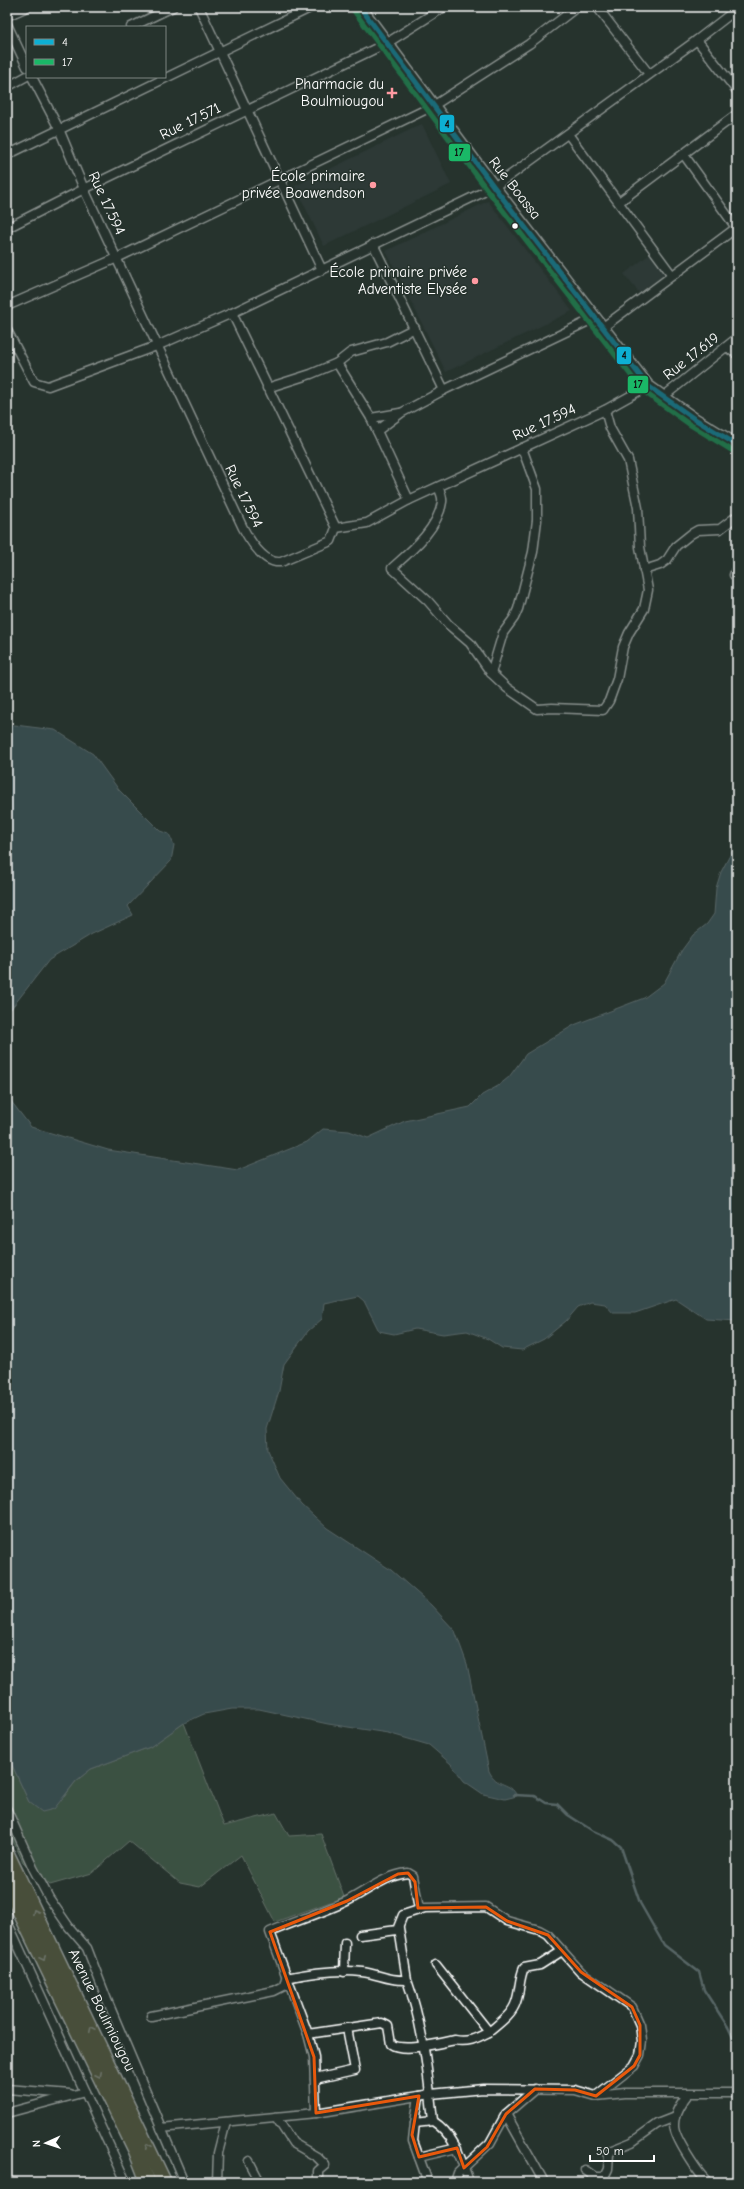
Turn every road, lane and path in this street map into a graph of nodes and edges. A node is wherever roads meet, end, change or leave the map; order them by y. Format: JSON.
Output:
{"nodes":[{"id":1,"x":27,"y":7,"type":"edge"},
{"id":2,"x":173,"y":7,"type":"edge"},
{"id":3,"x":199,"y":7,"type":"edge"},
{"id":4,"x":312,"y":7,"type":"edge"},
{"id":5,"x":360,"y":7,"type":"edge"},
{"id":6,"x":444,"y":7,"type":"edge"},
{"id":7,"x":577,"y":7,"type":"edge"},
{"id":8,"x":597,"y":7,"type":"edge"},
{"id":9,"x":737,"y":9,"type":"edge"},
{"id":10,"x":7,"y":16,"type":"edge"},
{"id":11,"x":7,"y":24,"type":"edge"},
{"id":12,"x":133,"y":26,"type":"edge"},
{"id":13,"x":697,"y":40,"type":"junction"},
{"id":14,"x":387,"y":43,"type":"junction"},
{"id":15,"x":220,"y":53,"type":"junction"},
{"id":16,"x":26,"y":65,"type":"edge"},
{"id":17,"x":648,"y":74,"type":"junction"},
{"id":18,"x":26,"y":76,"type":"edge"},
{"id":19,"x":32,"y":78,"type":"edge"},
{"id":20,"x":7,"y":86,"type":"edge"},
{"id":21,"x":737,"y":91,"type":"edge"},
{"id":22,"x":433,"y":106,"type":"junction"},
{"id":23,"x":247,"y":109,"type":"junction"},
{"id":24,"x":737,"y":114,"type":"edge"},
{"id":25,"x":58,"y":129,"type":"junction"},
{"id":26,"x":568,"y":134,"type":"junction"},
{"id":27,"x":7,"y":155,"type":"edge"},
{"id":28,"x":684,"y":155,"type":"junction"},
{"id":29,"x":280,"y":180,"type":"junction"},
{"id":30,"x":494,"y":187,"type":"junction"},
{"id":31,"x":84,"y":189,"type":"junction"},
{"id":32,"x":619,"y":202,"type":"junction"},
{"id":33,"x":7,"y":228,"type":"edge"},
{"id":34,"x":736,"y":228,"type":"edge"},
{"id":35,"x":373,"y":244,"type":"junction"},
{"id":36,"x":118,"y":258,"type":"junction"},
{"id":37,"x":322,"y":270,"type":"junction"},
{"id":38,"x":672,"y":275,"type":"junction"},
{"id":39,"x":7,"y":306,"type":"edge"},
{"id":40,"x":232,"y":313,"type":"junction"},
{"id":41,"x":595,"y":318,"type":"junction"},
{"id":42,"x":414,"y":328,"type":"junction"},
{"id":43,"x":602,"y":328,"type":"junction"},
{"id":44,"x":7,"y":330,"type":"edge"},
{"id":45,"x":737,"y":338,"type":"edge"},
{"id":46,"x":159,"y":345,"type":"junction"},
{"id":47,"x":726,"y":347,"type":"junction"},
{"id":48,"x":737,"y":354,"type":"edge"},
{"id":49,"x":337,"y":363,"type":"junction"},
{"id":50,"x":648,"y":386,"type":"junction"},
{"id":51,"x":267,"y":388,"type":"junction"},
{"id":52,"x":444,"y":390,"type":"junction"},
{"id":53,"x":663,"y":397,"type":"junction"},
{"id":54,"x":605,"y":410,"type":"junction"},
{"id":55,"x":401,"y":413,"type":"junction"},
{"id":56,"x":370,"y":418,"type":"junction"},
{"id":57,"x":377,"y":431,"type":"junction"},
{"id":58,"x":737,"y":445,"type":"edge"},
{"id":59,"x":522,"y":448,"type":"junction"},
{"id":60,"x":438,"y":487,"type":"junction"},
{"id":61,"x":409,"y":500,"type":"junction"},
{"id":62,"x":737,"y":516,"type":"edge"},
{"id":63,"x":336,"y":528,"type":"junction"},
{"id":64,"x":737,"y":567,"type":"edge"},
{"id":65,"x":644,"y":570,"type":"junction"},
{"id":66,"x":734,"y":575,"type":"dead end"},
{"id":67,"x":491,"y":673,"type":"junction"},
{"id":68,"x":7,"y":1810,"type":"edge"},
{"id":69,"x":7,"y":1854,"type":"edge"},
{"id":70,"x":7,"y":1885,"type":"edge"},
{"id":71,"x":418,"y":1909,"type":"junction"},
{"id":72,"x":7,"y":1922,"type":"edge"},
{"id":73,"x":399,"y":1928,"type":"junction"},
{"id":74,"x":9,"y":1930,"type":"edge"},
{"id":75,"x":360,"y":1935,"type":"dead end"},
{"id":76,"x":346,"y":1943,"type":"dead end"},
{"id":77,"x":562,"y":1951,"type":"junction"},
{"id":78,"x":436,"y":1965,"type":"dead end"},
{"id":79,"x":344,"y":1972,"type":"junction"},
{"id":80,"x":286,"y":1978,"type":"junction"},
{"id":81,"x":407,"y":1980,"type":"junction"},
{"id":82,"x":151,"y":2016,"type":"dead end"},
{"id":83,"x":347,"y":2028,"type":"junction"},
{"id":84,"x":489,"y":2032,"type":"junction"},
{"id":85,"x":308,"y":2034,"type":"junction"},
{"id":86,"x":423,"y":2046,"type":"junction"},
{"id":87,"x":316,"y":2080,"type":"junction"},
{"id":88,"x":7,"y":2088,"type":"edge"},
{"id":89,"x":535,"y":2089,"type":"junction"},
{"id":90,"x":85,"y":2092,"type":"junction"},
{"id":91,"x":737,"y":2093,"type":"edge"},
{"id":92,"x":76,"y":2094,"type":"junction"},
{"id":93,"x":431,"y":2094,"type":"junction"},
{"id":94,"x":688,"y":2094,"type":"junction"},
{"id":95,"x":419,"y":2096,"type":"junction"},
{"id":96,"x":596,"y":2096,"type":"junction"},
{"id":97,"x":7,"y":2113,"type":"edge"},
{"id":98,"x":316,"y":2113,"type":"junction"},
{"id":99,"x":506,"y":2114,"type":"junction"},
{"id":100,"x":276,"y":2116,"type":"junction"},
{"id":101,"x":675,"y":2116,"type":"junction"},
{"id":102,"x":434,"y":2121,"type":"junction"},
{"id":103,"x":226,"y":2122,"type":"junction"},
{"id":104,"x":415,"y":2123,"type":"junction"},
{"id":105,"x":161,"y":2128,"type":"junction"},
{"id":106,"x":457,"y":2148,"type":"junction"},
{"id":107,"x":419,"y":2157,"type":"junction"},
{"id":108,"x":249,"y":2161,"type":"dead end"},
{"id":109,"x":464,"y":2168,"type":"junction"},
{"id":110,"x":585,"y":2170,"type":"dead end"},
{"id":111,"x":704,"y":2180,"type":"edge"},
{"id":112,"x":126,"y":2182,"type":"edge"},
{"id":113,"x":148,"y":2182,"type":"edge"},
{"id":114,"x":164,"y":2182,"type":"edge"},
{"id":115,"x":184,"y":2182,"type":"edge"},
{"id":116,"x":217,"y":2182,"type":"edge"},
{"id":117,"x":260,"y":2182,"type":"edge"},
{"id":118,"x":318,"y":2182,"type":"edge"},
{"id":119,"x":428,"y":2182,"type":"edge"},
{"id":120,"x":455,"y":2182,"type":"edge"},
{"id":121,"x":469,"y":2182,"type":"edge"},
{"id":122,"x":544,"y":2182,"type":"edge"}],
"edges":[{"from":1,"to":10,"type":"street"},
{"from":2,"to":12,"type":"street"},
{"from":3,"to":15,"type":"street"},
{"from":4,"to":15,"type":"street"},
{"from":5,"to":14,"type":"street","name":"Rue Boassa"},
{"from":6,"to":14,"type":"street","name":"Rue 17.571"},
{"from":7,"to":22,"type":"street"},
{"from":8,"to":17,"type":"street"},
{"from":9,"to":13,"type":"street"},
{"from":11,"to":16,"type":"street"},
{"from":13,"to":17,"type":"street"},
{"from":13,"to":21,"type":"street"},
{"from":14,"to":22,"type":"street","name":"Rue Boassa"},
{"from":14,"to":23,"type":"street","name":"Rue 17.571"},
{"from":15,"to":23,"type":"street"},
{"from":15,"to":25,"type":"street"},
{"from":17,"to":26,"type":"street"},
{"from":18,"to":20,"type":"street"},
{"from":19,"to":25,"type":"street","name":"Rue 17.594"},
{"from":22,"to":29,"type":"street"},
{"from":22,"to":30,"type":"street","name":"Rue Boassa"},
{"from":23,"to":29,"type":"street"},
{"from":23,"to":31,"type":"street","name":"Rue 17.571"},
{"from":24,"to":28,"type":"street"},
{"from":25,"to":27,"type":"street"},
{"from":25,"to":31,"type":"street","name":"Rue 17.594"},
{"from":26,"to":30,"type":"street"},
{"from":26,"to":32,"type":"street"},
{"from":28,"to":32,"type":"street"},
{"from":28,"to":34,"type":"street"},
{"from":29,"to":36,"type":"street"},
{"from":29,"to":37,"type":"street"},
{"from":30,"to":35,"type":"street"},
{"from":30,"to":41,"type":"street","name":"Rue Boassa"},
{"from":31,"to":33,"type":"street","name":"Rue 17.571"},
{"from":31,"to":36,"type":"street","name":"Rue 17.594"},
{"from":32,"to":38,"type":"street"},
{"from":34,"to":38,"type":"street"},
{"from":35,"to":37,"type":"street"},
{"from":35,"to":42,"type":"street"},
{"from":36,"to":39,"type":"street"},
{"from":36,"to":46,"type":"street","name":"Rue 17.594"},
{"from":37,"to":40,"type":"street"},
{"from":38,"to":43,"type":"street"},
{"from":40,"to":46,"type":"street"},
{"from":40,"to":51,"type":"street"},
{"from":41,"to":43,"type":"street","name":"Rue Boassa"},
{"from":41,"to":52,"type":"street"},
{"from":42,"to":49,"type":"street"},
{"from":42,"to":52,"type":"street"},
{"from":43,"to":50,"type":"street","name":"Rue Boassa"},
{"from":44,"to":46,"type":"street"},
{"from":45,"to":47,"type":"street","name":"Rue 17.619"},
{"from":46,"to":63,"type":"street","name":"Rue 17.594"},
{"from":47,"to":48,"type":"street"},
{"from":47,"to":53,"type":"street","name":"Rue 17.619"},
{"from":49,"to":51,"type":"street"},
{"from":49,"to":56,"type":"street"},
{"from":50,"to":53,"type":"street","name":"Rue Boassa"},
{"from":50,"to":54,"type":"street","name":"Rue 17.594"},
{"from":51,"to":63,"type":"street"},
{"from":52,"to":55,"type":"street"},
{"from":53,"to":58,"type":"street","name":"Rue Boassa"},
{"from":54,"to":59,"type":"street","name":"Rue 17.594"},
{"from":54,"to":65,"type":"street"},
{"from":55,"to":56,"type":"street"},
{"from":55,"to":57,"type":"street"},
{"from":56,"to":57,"type":"street"},
{"from":57,"to":61,"type":"street"},
{"from":59,"to":60,"type":"street","name":"Rue 17.594"},
{"from":59,"to":67,"type":"street"},
{"from":60,"to":61,"type":"street","name":"Rue 17.594"},
{"from":60,"to":67,"type":"street"},
{"from":61,"to":63,"type":"street","name":"Rue 17.594"},
{"from":62,"to":65,"type":"street"},
{"from":64,"to":66,"type":"street"},
{"from":65,"to":67,"type":"street"},
{"from":68,"to":105,"type":"street"},
{"from":114,"to":69,"type":"highway","name":"Avenue Boulmiougou","one_way":true},
{"from":70,"to":113,"type":"highway","name":"Avenue Boulmiougou","one_way":true},
{"from":71,"to":73,"type":"street"},
{"from":71,"to":77,"type":"street"},
{"from":71,"to":80,"type":"street"},
{"from":72,"to":74,"type":"street"},
{"from":73,"to":75,"type":"street"},
{"from":73,"to":81,"type":"street"},
{"from":74,"to":90,"type":"street"},
{"from":76,"to":79,"type":"street"},
{"from":77,"to":84,"type":"street"},
{"from":77,"to":96,"type":"street"},
{"from":78,"to":84,"type":"street"},
{"from":79,"to":80,"type":"street"},
{"from":79,"to":81,"type":"street"},
{"from":80,"to":82,"type":"street"},
{"from":80,"to":85,"type":"street"},
{"from":81,"to":86,"type":"street"},
{"from":83,"to":85,"type":"street"},
{"from":83,"to":86,"type":"street"},
{"from":83,"to":87,"type":"street"},
{"from":84,"to":86,"type":"street"},
{"from":85,"to":87,"type":"street"},
{"from":86,"to":93,"type":"street"},
{"from":87,"to":98,"type":"street"},
{"from":88,"to":92,"type":"street"},
{"from":89,"to":93,"type":"street"},
{"from":89,"to":96,"type":"street"},
{"from":89,"to":99,"type":"street"},
{"from":90,"to":92,"type":"street"},
{"from":90,"to":112,"type":"street"},
{"from":91,"to":94,"type":"street"},
{"from":92,"to":97,"type":"street"},
{"from":93,"to":95,"type":"street"},
{"from":93,"to":102,"type":"street"},
{"from":94,"to":96,"type":"street"},
{"from":94,"to":101,"type":"street"},
{"from":95,"to":98,"type":"street"},
{"from":95,"to":104,"type":"street"},
{"from":98,"to":100,"type":"street"},
{"from":99,"to":109,"type":"street"},
{"from":99,"to":122,"type":"street"},
{"from":100,"to":103,"type":"street"},
{"from":100,"to":118,"type":"street"},
{"from":101,"to":110,"type":"street"},
{"from":101,"to":111,"type":"street"},
{"from":102,"to":104,"type":"street"},
{"from":102,"to":106,"type":"street"},
{"from":103,"to":105,"type":"street"},
{"from":103,"to":116,"type":"street"},
{"from":104,"to":107,"type":"street"},
{"from":105,"to":115,"type":"street"},
{"from":106,"to":107,"type":"street"},
{"from":106,"to":109,"type":"street"},
{"from":107,"to":119,"type":"street"},
{"from":108,"to":117,"type":"street"},
{"from":109,"to":120,"type":"street"},
{"from":109,"to":121,"type":"street"}]}
